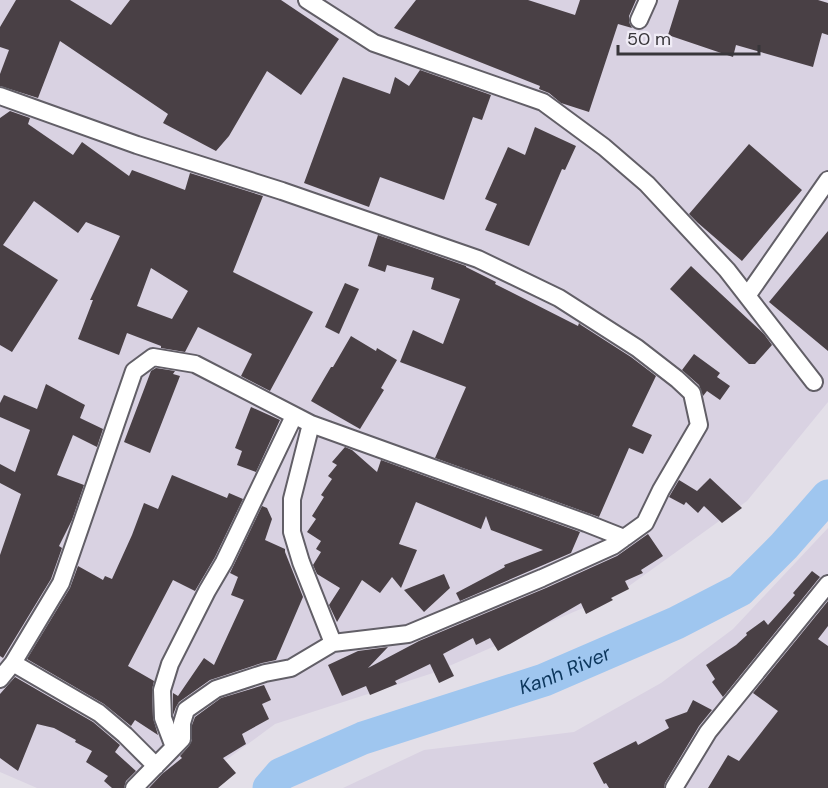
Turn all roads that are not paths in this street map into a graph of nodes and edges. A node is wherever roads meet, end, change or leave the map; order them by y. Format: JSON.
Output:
{"nodes":[{"id":1,"x":307,"y":0,"type":"edge"},
{"id":2,"x":648,"y":0,"type":"edge"},
{"id":3,"x":639,"y":20,"type":"dead end"},
{"id":4,"x":0,"y":96,"type":"edge"},
{"id":5,"x":828,"y":180,"type":"edge"},
{"id":6,"x":747,"y":296,"type":"junction"},
{"id":7,"x":814,"y":382,"type":"dead end"},
{"id":8,"x":294,"y":416,"type":"junction"},
{"id":9,"x":311,"y":424,"type":"junction"},
{"id":10,"x":624,"y":538,"type":"junction"},
{"id":11,"x":828,"y":584,"type":"edge"},
{"id":12,"x":333,"y":643,"type":"junction"},
{"id":13,"x":13,"y":663,"type":"junction"},
{"id":14,"x":0,"y":679,"type":"edge"},
{"id":15,"x":174,"y":747,"type":"junction"},
{"id":16,"x":156,"y":766,"type":"junction"},
{"id":17,"x":134,"y":788,"type":"edge"},
{"id":18,"x":674,"y":788,"type":"edge"}],
"edges":[{"from":1,"to":6,"type":"street"},
{"from":2,"to":3,"type":"street"},
{"from":4,"to":10,"type":"street"},
{"from":5,"to":6,"type":"street"},
{"from":6,"to":7,"type":"street"},
{"from":8,"to":9,"type":"street"},
{"from":8,"to":13,"type":"street"},
{"from":8,"to":15,"type":"street"},
{"from":9,"to":10,"type":"street"},
{"from":9,"to":12,"type":"street"},
{"from":10,"to":12,"type":"street"},
{"from":11,"to":18,"type":"street"},
{"from":12,"to":15,"type":"street"},
{"from":13,"to":14,"type":"street"},
{"from":13,"to":16,"type":"street"},
{"from":15,"to":16,"type":"street"},
{"from":16,"to":17,"type":"street"}]}
